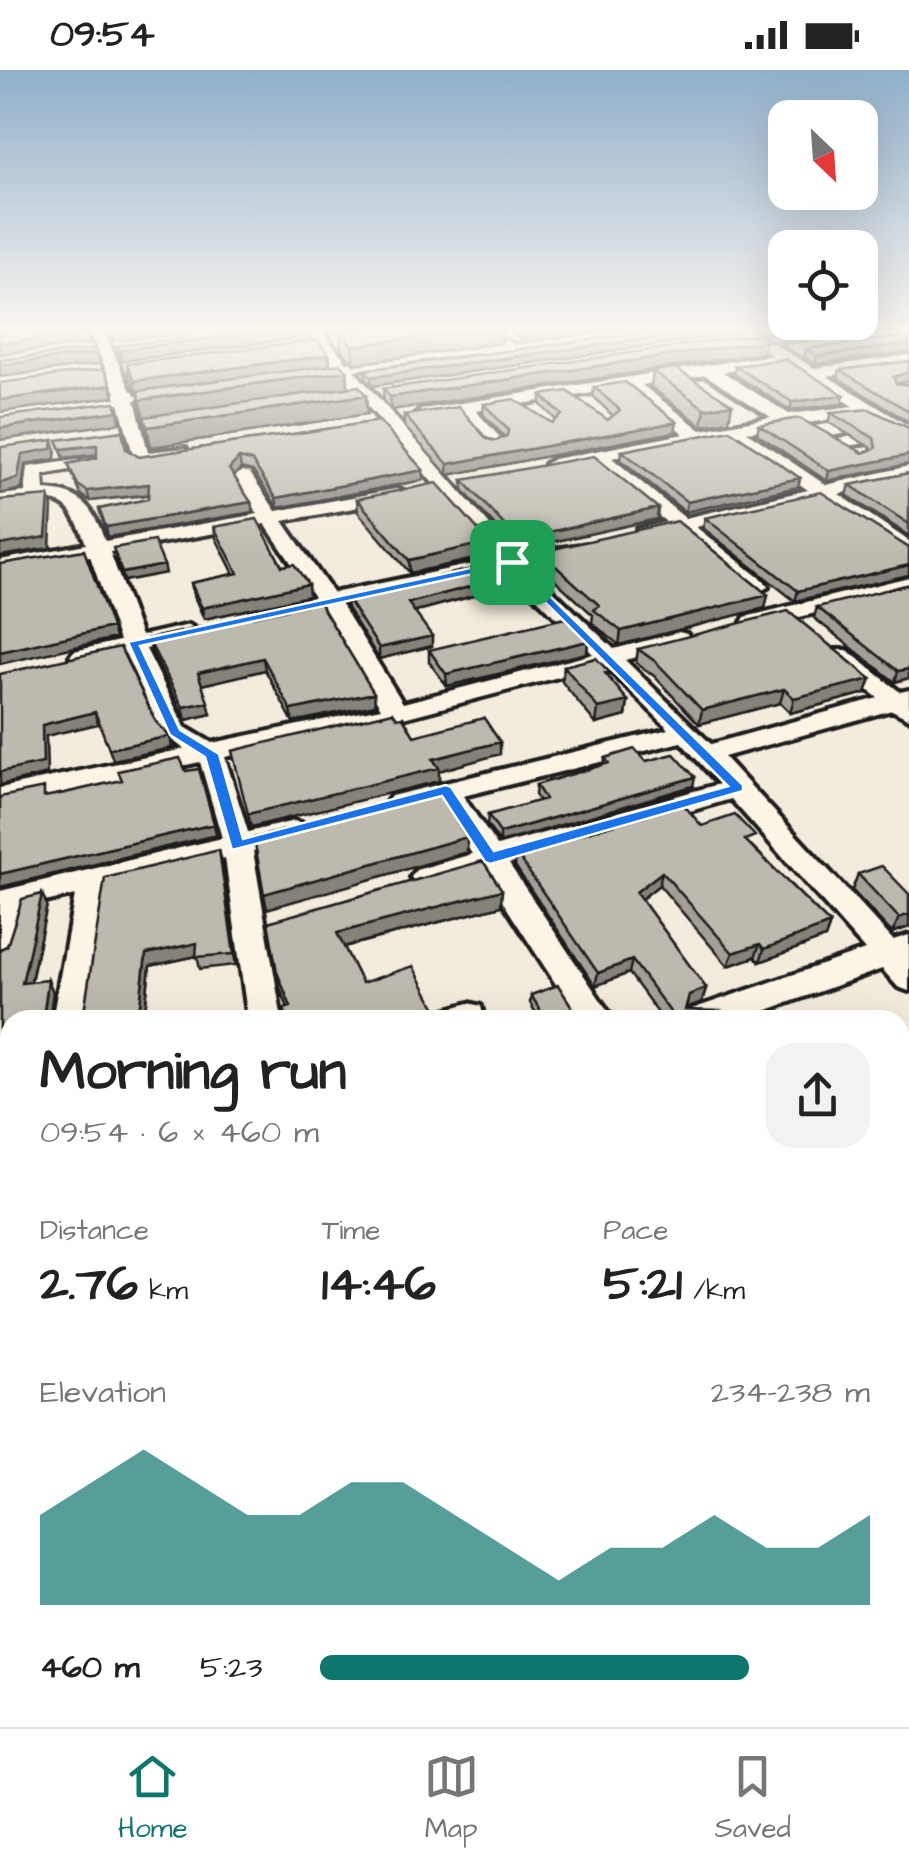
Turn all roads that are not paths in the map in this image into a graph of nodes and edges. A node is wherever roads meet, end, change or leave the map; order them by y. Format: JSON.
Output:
{"nodes":[{"id":1,"x":95,"y":404,"type":"edge"},
{"id":2,"x":128,"y":404,"type":"edge"},
{"id":3,"x":370,"y":404,"type":"edge"},
{"id":4,"x":478,"y":404,"type":"edge"},
{"id":5,"x":519,"y":404,"type":"edge"},
{"id":6,"x":586,"y":404,"type":"edge"},
{"id":7,"x":657,"y":404,"type":"edge"},
{"id":8,"x":766,"y":404,"type":"edge"},
{"id":9,"x":860,"y":404,"type":"edge"},
{"id":10,"x":464,"y":408,"type":"junction"},
{"id":11,"x":867,"y":409,"type":"junction"},
{"id":12,"x":533,"y":412,"type":"edge"},
{"id":13,"x":595,"y":412,"type":"edge"},
{"id":14,"x":0,"y":417,"type":"edge"},
{"id":15,"x":794,"y":418,"type":"junction"},
{"id":16,"x":376,"y":421,"type":"junction"},
{"id":17,"x":743,"y":424,"type":"junction"},
{"id":18,"x":908,"y":433,"type":"edge"},
{"id":19,"x":698,"y":436,"type":"junction"},
{"id":20,"x":496,"y":443,"type":"edge"},
{"id":21,"x":844,"y":443,"type":"junction"},
{"id":22,"x":193,"y":450,"type":"edge"},
{"id":23,"x":862,"y":454,"type":"edge"},
{"id":24,"x":598,"y":456,"type":"junction"},
{"id":25,"x":91,"y":462,"type":"edge"},
{"id":26,"x":539,"y":467,"type":"edge"},
{"id":27,"x":909,"y":472,"type":"edge"},
{"id":28,"x":243,"y":477,"type":"dead end"},
{"id":29,"x":452,"y":484,"type":"junction"},
{"id":30,"x":825,"y":493,"type":"junction"},
{"id":31,"x":35,"y":498,"type":"junction"},
{"id":32,"x":0,"y":501,"type":"edge"},
{"id":33,"x":269,"y":520,"type":"junction"},
{"id":34,"x":684,"y":525,"type":"junction"},
{"id":35,"x":98,"y":549,"type":"junction"},
{"id":36,"x":909,"y":550,"type":"edge"},
{"id":37,"x":512,"y":562,"type":"junction"},
{"id":38,"x":0,"y":566,"type":"edge"},
{"id":39,"x":909,"y":583,"type":"edge"},
{"id":40,"x":327,"y":600,"type":"junction"},
{"id":41,"x":269,"y":614,"type":"edge"},
{"id":42,"x":788,"y":614,"type":"junction"},
{"id":43,"x":734,"y":626,"type":"edge"},
{"id":44,"x":210,"y":627,"type":"edge"},
{"id":45,"x":698,"y":634,"type":"edge"},
{"id":46,"x":132,"y":644,"type":"junction"},
{"id":47,"x":609,"y":656,"type":"junction"},
{"id":48,"x":57,"y":662,"type":"edge"},
{"id":49,"x":905,"y":703,"type":"edge"},
{"id":50,"x":396,"y":712,"type":"junction"},
{"id":51,"x":696,"y":744,"type":"junction"},
{"id":52,"x":212,"y":754,"type":"junction"},
{"id":53,"x":738,"y":788,"type":"junction"},
{"id":54,"x":446,"y":790,"type":"junction"},
{"id":55,"x":0,"y":797,"type":"edge"},
{"id":56,"x":370,"y":810,"type":"edge"},
{"id":57,"x":313,"y":826,"type":"edge"},
{"id":58,"x":238,"y":846,"type":"junction"},
{"id":59,"x":490,"y":858,"type":"junction"},
{"id":60,"x":92,"y":880,"type":"junction"},
{"id":61,"x":398,"y":886,"type":"edge"},
{"id":62,"x":5,"y":901,"type":"edge"},
{"id":63,"x":287,"y":918,"type":"edge"},
{"id":64,"x":250,"y":929,"type":"junction"},
{"id":65,"x":0,"y":946,"type":"edge"},
{"id":66,"x":902,"y":960,"type":"edge"},
{"id":67,"x":71,"y":1010,"type":"edge"},
{"id":68,"x":264,"y":1010,"type":"edge"},
{"id":69,"x":589,"y":1010,"type":"edge"},
{"id":70,"x":734,"y":1010,"type":"edge"}],
"edges":[{"from":1,"to":14,"type":"street"},
{"from":2,"to":22,"type":"street"},
{"from":3,"to":16,"type":"street"},
{"from":4,"to":10,"type":"street"},
{"from":5,"to":12,"type":"street"},
{"from":6,"to":13,"type":"street"},
{"from":7,"to":19,"type":"street"},
{"from":8,"to":15,"type":"street"},
{"from":9,"to":11,"type":"street"},
{"from":10,"to":16,"type":"street"},
{"from":10,"to":20,"type":"street"},
{"from":11,"to":15,"type":"street"},
{"from":11,"to":18,"type":"street"},
{"from":15,"to":17,"type":"street"},
{"from":15,"to":21,"type":"street"},
{"from":16,"to":29,"type":"street"},
{"from":17,"to":19,"type":"street"},
{"from":17,"to":30,"type":"street"},
{"from":18,"to":21,"type":"street"},
{"from":19,"to":24,"type":"street"},
{"from":21,"to":23,"type":"street"},
{"from":24,"to":26,"type":"street"},
{"from":24,"to":34,"type":"street"},
{"from":25,"to":31,"type":"street"},
{"from":27,"to":30,"type":"street"},
{"from":28,"to":33,"type":"street"},
{"from":29,"to":33,"type":"street"},
{"from":29,"to":37,"type":"street"},
{"from":30,"to":34,"type":"street"},
{"from":30,"to":36,"type":"street"},
{"from":31,"to":32,"type":"street"},
{"from":31,"to":35,"type":"street"},
{"from":33,"to":35,"type":"street"},
{"from":33,"to":40,"type":"street"},
{"from":34,"to":37,"type":"street"},
{"from":34,"to":42,"type":"street"},
{"from":35,"to":38,"type":"street"},
{"from":35,"to":46,"type":"street"},
{"from":37,"to":40,"type":"street"},
{"from":37,"to":47,"type":"street"},
{"from":39,"to":42,"type":"street"},
{"from":40,"to":41,"type":"street"},
{"from":40,"to":50,"type":"street"},
{"from":42,"to":43,"type":"street"},
{"from":42,"to":49,"type":"street"},
{"from":44,"to":46,"type":"street"},
{"from":45,"to":47,"type":"street"},
{"from":46,"to":48,"type":"street"},
{"from":46,"to":52,"type":"street"},
{"from":47,"to":50,"type":"street"},
{"from":47,"to":51,"type":"street"},
{"from":49,"to":51,"type":"street"},
{"from":50,"to":52,"type":"street"},
{"from":51,"to":53,"type":"street"},
{"from":51,"to":54,"type":"street"},
{"from":52,"to":55,"type":"street"},
{"from":52,"to":58,"type":"street"},
{"from":53,"to":59,"type":"street"},
{"from":53,"to":66,"type":"street"},
{"from":54,"to":56,"type":"street"},
{"from":54,"to":59,"type":"street"},
{"from":57,"to":58,"type":"street"},
{"from":58,"to":60,"type":"street"},
{"from":58,"to":64,"type":"street"},
{"from":59,"to":61,"type":"street"},
{"from":59,"to":69,"type":"street"},
{"from":60,"to":62,"type":"street"},
{"from":60,"to":67,"type":"street"},
{"from":62,"to":65,"type":"street"},
{"from":63,"to":64,"type":"street"},
{"from":64,"to":68,"type":"street"},
{"from":66,"to":70,"type":"street"}]}
